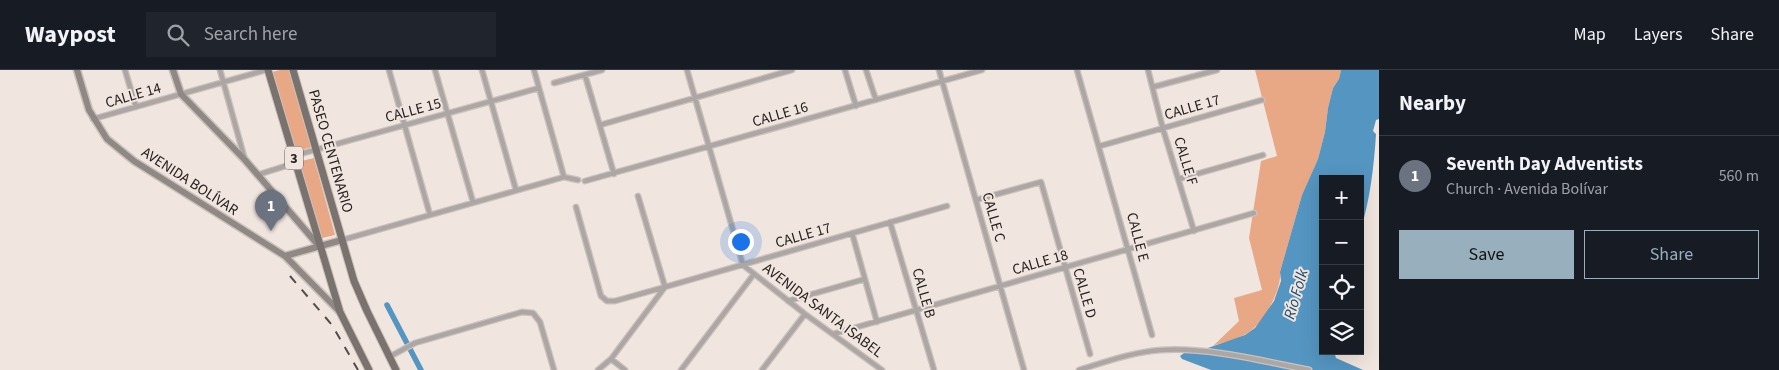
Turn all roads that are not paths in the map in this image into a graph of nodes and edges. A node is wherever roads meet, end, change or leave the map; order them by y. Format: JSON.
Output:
{"nodes":[{"id":1,"x":77,"y":70,"type":"edge"},
{"id":2,"x":126,"y":70,"type":"edge"},
{"id":3,"x":174,"y":70,"type":"edge"},
{"id":4,"x":220,"y":70,"type":"edge"},
{"id":5,"x":267,"y":70,"type":"edge"},
{"id":6,"x":293,"y":70,"type":"edge"},
{"id":7,"x":389,"y":70,"type":"edge"},
{"id":8,"x":435,"y":70,"type":"edge"},
{"id":9,"x":482,"y":70,"type":"edge"},
{"id":10,"x":534,"y":70,"type":"edge"},
{"id":11,"x":602,"y":70,"type":"edge"},
{"id":12,"x":687,"y":70,"type":"edge"},
{"id":13,"x":792,"y":70,"type":"edge"},
{"id":14,"x":845,"y":70,"type":"edge"},
{"id":15,"x":866,"y":70,"type":"edge"},
{"id":16,"x":939,"y":70,"type":"edge"},
{"id":17,"x":982,"y":70,"type":"edge"},
{"id":18,"x":1078,"y":70,"type":"edge"},
{"id":19,"x":1148,"y":70,"type":"edge"},
{"id":20,"x":1217,"y":70,"type":"edge"},
{"id":21,"x":585,"y":75,"type":"junction"},
{"id":22,"x":942,"y":81,"type":"junction"},
{"id":23,"x":223,"y":82,"type":"junction"},
{"id":24,"x":554,"y":83,"type":"dead end"},
{"id":25,"x":539,"y":88,"type":"junction"},
{"id":26,"x":1153,"y":88,"type":"junction"},
{"id":27,"x":181,"y":94,"type":"junction"},
{"id":28,"x":695,"y":98,"type":"junction"},
{"id":29,"x":876,"y":100,"type":"junction"},
{"id":30,"x":1262,"y":100,"type":"dead end"},
{"id":31,"x":491,"y":102,"type":"junction"},
{"id":32,"x":136,"y":106,"type":"junction"},
{"id":33,"x":856,"y":106,"type":"junction"},
{"id":34,"x":448,"y":113,"type":"junction"},
{"id":35,"x":93,"y":119,"type":"junction"},
{"id":36,"x":405,"y":125,"type":"junction"},
{"id":37,"x":600,"y":125,"type":"junction"},
{"id":38,"x":1163,"y":128,"type":"junction"},
{"id":39,"x":1100,"y":146,"type":"junction"},
{"id":40,"x":710,"y":147,"type":"junction"},
{"id":41,"x":316,"y":150,"type":"junction"},
{"id":42,"x":1263,"y":155,"type":"dead end"},
{"id":43,"x":246,"y":160,"type":"junction"},
{"id":44,"x":294,"y":160,"type":"junction"},
{"id":45,"x":614,"y":174,"type":"junction"},
{"id":46,"x":257,"y":175,"type":"junction"},
{"id":47,"x":564,"y":177,"type":"junction"},
{"id":48,"x":1179,"y":179,"type":"junction"},
{"id":49,"x":578,"y":180,"type":"dead end"},
{"id":50,"x":585,"y":181,"type":"dead end"},
{"id":51,"x":516,"y":190,"type":"junction"},
{"id":52,"x":638,"y":196,"type":"dead end"},
{"id":53,"x":976,"y":200,"type":"junction"},
{"id":54,"x":473,"y":202,"type":"junction"},
{"id":55,"x":948,"y":206,"type":"dead end"},
{"id":56,"x":576,"y":207,"type":"dead end"},
{"id":57,"x":1254,"y":213,"type":"dead end"},
{"id":58,"x":430,"y":215,"type":"junction"},
{"id":59,"x":890,"y":222,"type":"junction"},
{"id":60,"x":1194,"y":230,"type":"junction"},
{"id":61,"x":852,"y":233,"type":"junction"},
{"id":62,"x":342,"y":240,"type":"junction"},
{"id":63,"x":319,"y":246,"type":"junction"},
{"id":64,"x":1128,"y":249,"type":"junction"},
{"id":65,"x":285,"y":256,"type":"junction"},
{"id":66,"x":743,"y":265,"type":"junction"},
{"id":67,"x":1065,"y":268,"type":"junction"},
{"id":68,"x":754,"y":274,"type":"junction"},
{"id":69,"x":865,"y":279,"type":"junction"},
{"id":70,"x":1000,"y":286,"type":"junction"},
{"id":71,"x":665,"y":288,"type":"junction"},
{"id":72,"x":788,"y":300,"type":"junction"},
{"id":73,"x":916,"y":310,"type":"junction"},
{"id":74,"x":340,"y":312,"type":"junction"},
{"id":75,"x":805,"y":314,"type":"junction"},
{"id":76,"x":877,"y":322,"type":"junction"},
{"id":77,"x":833,"y":334,"type":"junction"},
{"id":78,"x":1152,"y":335,"type":"dead end"},
{"id":79,"x":1090,"y":354,"type":"dead end"},
{"id":80,"x":389,"y":357,"type":"junction"},
{"id":81,"x":611,"y":359,"type":"junction"},
{"id":82,"x":369,"y":370,"type":"edge"},
{"id":83,"x":396,"y":370,"type":"edge"},
{"id":84,"x":554,"y":370,"type":"edge"},
{"id":85,"x":598,"y":370,"type":"edge"},
{"id":86,"x":625,"y":370,"type":"edge"},
{"id":87,"x":681,"y":370,"type":"edge"},
{"id":88,"x":762,"y":370,"type":"edge"},
{"id":89,"x":882,"y":370,"type":"edge"},
{"id":90,"x":934,"y":370,"type":"edge"},
{"id":91,"x":1024,"y":370,"type":"edge"},
{"id":92,"x":1078,"y":370,"type":"edge"},
{"id":93,"x":1310,"y":370,"type":"edge"}],
"edges":[{"from":1,"to":35,"type":"street","name":"AVENIDA BOLÍVAR"},
{"from":2,"to":32,"type":"street"},
{"from":3,"to":27,"type":"street"},
{"from":4,"to":23,"type":"street"},
{"from":5,"to":23,"type":"street","name":"CALLE 14"},
{"from":5,"to":44,"type":"main road","number":"3"},
{"from":6,"to":41,"type":"main road","name":"PASEO CENTENARIO","number":"3"},
{"from":7,"to":36,"type":"street"},
{"from":8,"to":34,"type":"street"},
{"from":9,"to":31,"type":"street"},
{"from":10,"to":25,"type":"street"},
{"from":11,"to":21,"type":"street"},
{"from":12,"to":28,"type":"street","name":"AVENIDA SANTA ISABEL"},
{"from":13,"to":28,"type":"street"},
{"from":14,"to":33,"type":"street"},
{"from":15,"to":29,"type":"street"},
{"from":16,"to":22,"type":"street","name":"CALLE C"},
{"from":17,"to":22,"type":"street","name":"CALLE 16"},
{"from":18,"to":39,"type":"street","name":"CALLE E"},
{"from":19,"to":26,"type":"street","name":"CALLE F"},
{"from":20,"to":26,"type":"street"},
{"from":21,"to":24,"type":"street"},
{"from":21,"to":37,"type":"street"},
{"from":22,"to":29,"type":"street","name":"CALLE 16"},
{"from":22,"to":53,"type":"street","name":"CALLE C"},
{"from":23,"to":27,"type":"street","name":"CALLE 14"},
{"from":23,"to":43,"type":"street"},
{"from":25,"to":31,"type":"street","name":"CALLE 15"},
{"from":25,"to":47,"type":"street"},
{"from":26,"to":38,"type":"street","name":"CALLE F"},
{"from":27,"to":32,"type":"street","name":"CALLE 14"},
{"from":27,"to":43,"type":"street"},
{"from":28,"to":37,"type":"street"},
{"from":28,"to":40,"type":"street","name":"AVENIDA SANTA ISABEL"},
{"from":29,"to":33,"type":"street","name":"CALLE 16"},
{"from":30,"to":38,"type":"street","name":"CALLE 17"},
{"from":31,"to":34,"type":"street","name":"CALLE 15"},
{"from":31,"to":51,"type":"street"},
{"from":32,"to":35,"type":"street","name":"CALLE 14"},
{"from":33,"to":40,"type":"street","name":"CALLE 16"},
{"from":34,"to":36,"type":"street","name":"CALLE 15"},
{"from":34,"to":54,"type":"street"},
{"from":35,"to":65,"type":"street","name":"AVENIDA BOLÍVAR"},
{"from":36,"to":41,"type":"street","name":"CALLE 15"},
{"from":36,"to":58,"type":"street"},
{"from":37,"to":45,"type":"street"},
{"from":38,"to":39,"type":"street","name":"CALLE 17"},
{"from":38,"to":48,"type":"street","name":"CALLE F"},
{"from":39,"to":64,"type":"street","name":"CALLE E"},
{"from":40,"to":45,"type":"street","name":"CALLE 16"},
{"from":40,"to":66,"type":"street","name":"AVENIDA SANTA ISABEL"},
{"from":41,"to":44,"type":"street","name":"CALLE 15"},
{"from":41,"to":62,"type":"main road","name":"PASEO CENTENARIO","number":"3"},
{"from":42,"to":48,"type":"street"},
{"from":43,"to":46,"type":"street"},
{"from":44,"to":46,"type":"street","name":"CALLE 15"},
{"from":44,"to":63,"type":"main road","number":"3"},
{"from":45,"to":50,"type":"street","name":"CALLE 16"},
{"from":46,"to":63,"type":"street"},
{"from":47,"to":49,"type":"street"},
{"from":47,"to":51,"type":"street"},
{"from":48,"to":60,"type":"street","name":"CALLE F"},
{"from":51,"to":54,"type":"street"},
{"from":52,"to":71,"type":"street"},
{"from":53,"to":67,"type":"street","name":"CALLE D"},
{"from":53,"to":70,"type":"street","name":"CALLE C"},
{"from":54,"to":58,"type":"street"},
{"from":55,"to":59,"type":"street","name":"CALLE 17"},
{"from":56,"to":71,"type":"street","name":"CALLE 17"},
{"from":57,"to":60,"type":"street","name":"CALLE 18"},
{"from":58,"to":62,"type":"street"},
{"from":59,"to":61,"type":"street","name":"CALLE 17"},
{"from":59,"to":73,"type":"street","name":"CALLE B"},
{"from":60,"to":64,"type":"street","name":"CALLE 18"},
{"from":61,"to":66,"type":"street","name":"CALLE 17"},
{"from":61,"to":69,"type":"street"},
{"from":62,"to":63,"type":"street"},
{"from":62,"to":80,"type":"main road","number":"3"},
{"from":63,"to":65,"type":"street"},
{"from":63,"to":74,"type":"main road","number":"3"},
{"from":64,"to":67,"type":"street","name":"CALLE 18"},
{"from":64,"to":78,"type":"street","name":"CALLE E"},
{"from":65,"to":74,"type":"street","name":"AVENIDA BOLÍVAR"},
{"from":66,"to":68,"type":"street","name":"AVENIDA SANTA ISABEL"},
{"from":66,"to":71,"type":"street","name":"CALLE 17"},
{"from":67,"to":70,"type":"street","name":"CALLE 18"},
{"from":67,"to":79,"type":"street","name":"CALLE D"},
{"from":68,"to":72,"type":"street","name":"AVENIDA SANTA ISABEL"},
{"from":68,"to":87,"type":"street"},
{"from":69,"to":72,"type":"street"},
{"from":69,"to":76,"type":"street"},
{"from":70,"to":73,"type":"street","name":"CALLE 18"},
{"from":70,"to":91,"type":"street","name":"CALLE C"},
{"from":71,"to":81,"type":"street"},
{"from":72,"to":75,"type":"street","name":"AVENIDA SANTA ISABEL"},
{"from":73,"to":76,"type":"street","name":"CALLE 18"},
{"from":73,"to":90,"type":"street","name":"CALLE B"},
{"from":74,"to":82,"type":"main road","number":"3"},
{"from":75,"to":77,"type":"street","name":"AVENIDA SANTA ISABEL"},
{"from":75,"to":88,"type":"street"},
{"from":76,"to":77,"type":"street","name":"CALLE 18"},
{"from":77,"to":89,"type":"street","name":"AVENIDA SANTA ISABEL"},
{"from":80,"to":83,"type":"main road","number":"3"},
{"from":80,"to":84,"type":"street"},
{"from":81,"to":85,"type":"street"},
{"from":81,"to":86,"type":"street"},
{"from":92,"to":93,"type":"street"}]}
